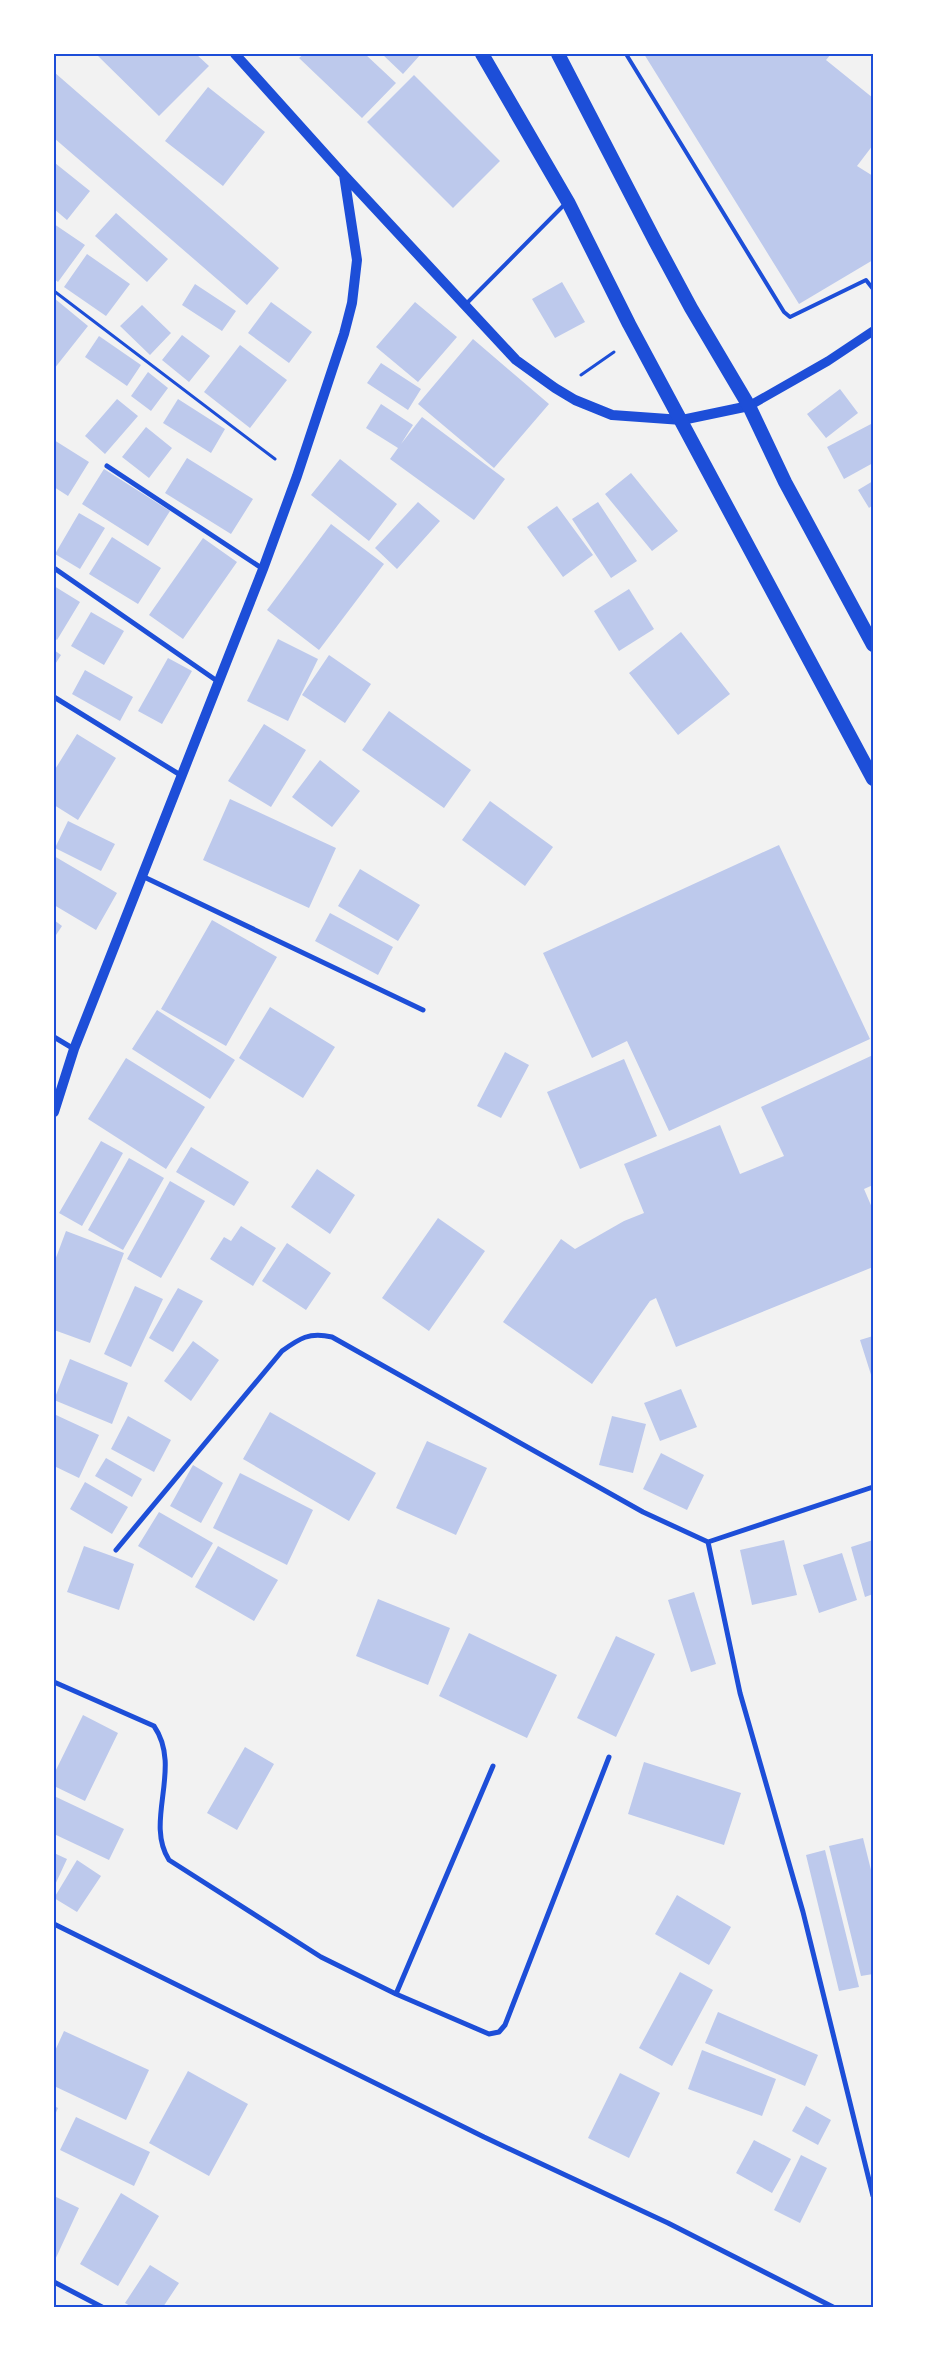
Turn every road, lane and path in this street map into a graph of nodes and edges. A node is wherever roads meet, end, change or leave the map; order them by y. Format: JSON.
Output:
{"nodes":[{"id":1,"x":235,"y":54,"type":"edge"},
{"id":2,"x":482,"y":54,"type":"edge"},
{"id":3,"x":558,"y":54,"type":"edge"},
{"id":4,"x":626,"y":54,"type":"edge"},
{"id":5,"x":344,"y":176,"type":"junction"},
{"id":6,"x":568,"y":202,"type":"junction"},
{"id":7,"x":873,"y":289,"type":"edge"},
{"id":8,"x":54,"y":291,"type":"edge"},
{"id":9,"x":465,"y":306,"type":"junction"},
{"id":10,"x":873,"y":331,"type":"edge"},
{"id":11,"x":749,"y":406,"type":"junction"},
{"id":12,"x":682,"y":420,"type":"junction"},
{"id":13,"x":107,"y":466,"type":"dead end"},
{"id":14,"x":297,"y":476,"type":"junction"},
{"id":15,"x":54,"y":568,"type":"edge"},
{"id":16,"x":263,"y":569,"type":"junction"},
{"id":17,"x":873,"y":644,"type":"edge"},
{"id":18,"x":220,"y":683,"type":"junction"},
{"id":19,"x":54,"y":697,"type":"edge"},
{"id":20,"x":182,"y":776,"type":"junction"},
{"id":21,"x":873,"y":779,"type":"edge"},
{"id":22,"x":142,"y":876,"type":"junction"},
{"id":23,"x":424,"y":1010,"type":"dead end"},
{"id":24,"x":54,"y":1037,"type":"edge"},
{"id":25,"x":74,"y":1049,"type":"junction"},
{"id":26,"x":54,"y":1112,"type":"edge"},
{"id":27,"x":873,"y":1487,"type":"edge"},
{"id":28,"x":708,"y":1542,"type":"junction"},
{"id":29,"x":116,"y":1550,"type":"dead end"},
{"id":30,"x":54,"y":1682,"type":"edge"},
{"id":31,"x":610,"y":1757,"type":"dead end"},
{"id":32,"x":493,"y":1766,"type":"dead end"},
{"id":33,"x":54,"y":1924,"type":"edge"},
{"id":34,"x":396,"y":1994,"type":"junction"},
{"id":35,"x":873,"y":2196,"type":"edge"},
{"id":36,"x":54,"y":2282,"type":"edge"},
{"id":37,"x":102,"y":2307,"type":"edge"},
{"id":38,"x":834,"y":2307,"type":"edge"}],
"edges":[{"from":1,"to":5,"type":"main road"},
{"from":2,"to":6,"type":"highway"},
{"from":3,"to":11,"type":"highway"},
{"from":4,"to":7,"type":"lane"},
{"from":5,"to":9,"type":"main road"},
{"from":5,"to":14,"type":"main road"},
{"from":6,"to":9,"type":"lane"},
{"from":6,"to":12,"type":"highway"},
{"from":8,"to":14,"type":"path"},
{"from":9,"to":12,"type":"main road"},
{"from":10,"to":11,"type":"street"},
{"from":11,"to":12,"type":"main road"},
{"from":11,"to":17,"type":"highway"},
{"from":12,"to":21,"type":"highway"},
{"from":13,"to":16,"type":"street"},
{"from":14,"to":16,"type":"main road"},
{"from":15,"to":18,"type":"street"},
{"from":16,"to":18,"type":"main road"},
{"from":18,"to":20,"type":"main road"},
{"from":19,"to":20,"type":"street"},
{"from":20,"to":22,"type":"main road"},
{"from":22,"to":23,"type":"street"},
{"from":22,"to":25,"type":"main road"},
{"from":24,"to":25,"type":"street"},
{"from":25,"to":26,"type":"main road"},
{"from":27,"to":28,"type":"street"},
{"from":28,"to":29,"type":"street"},
{"from":28,"to":35,"type":"street"},
{"from":30,"to":34,"type":"street"},
{"from":31,"to":34,"type":"street"},
{"from":32,"to":34,"type":"street"},
{"from":33,"to":38,"type":"street"},
{"from":36,"to":37,"type":"street"}]}
